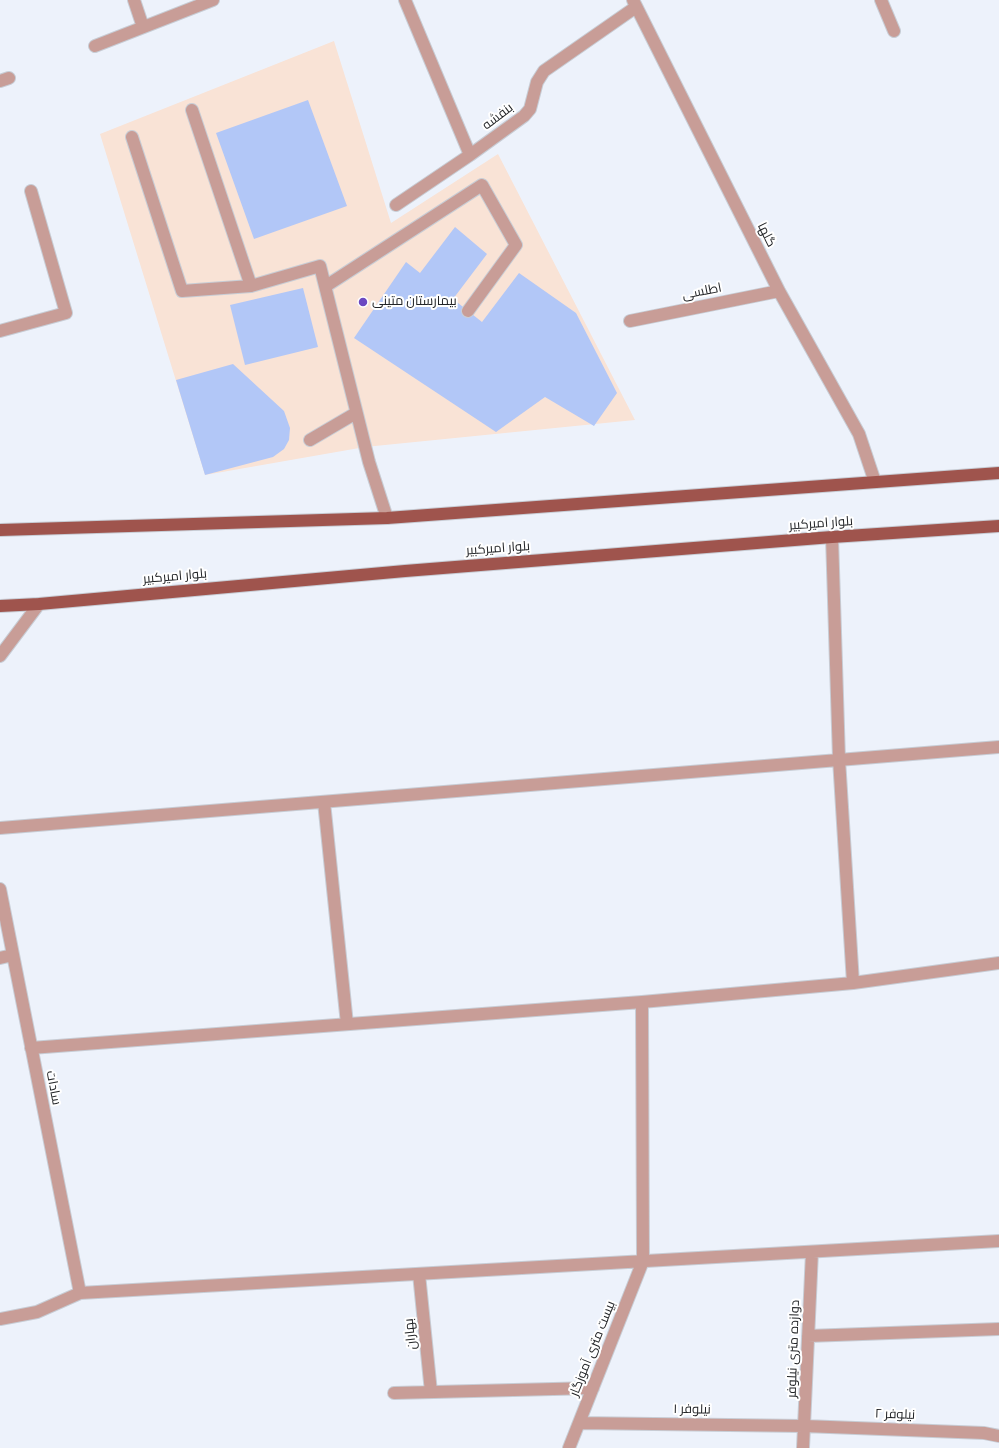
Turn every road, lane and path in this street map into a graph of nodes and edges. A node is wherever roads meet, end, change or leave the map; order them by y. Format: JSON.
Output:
{"nodes":[{"id":1,"x":134,"y":0,"type":"edge"},
{"id":2,"x":213,"y":0,"type":"edge"},
{"id":3,"x":405,"y":0,"type":"edge"},
{"id":4,"x":881,"y":0,"type":"edge"},
{"id":5,"x":635,"y":4,"type":"edge"},
{"id":6,"x":143,"y":27,"type":"junction"},
{"id":7,"x":894,"y":31,"type":"dead end"},
{"id":8,"x":95,"y":46,"type":"dead end"},
{"id":9,"x":192,"y":110,"type":"dead end"},
{"id":10,"x":132,"y":137,"type":"dead end"},
{"id":11,"x":470,"y":155,"type":"junction"},
{"id":12,"x":31,"y":191,"type":"dead end"},
{"id":13,"x":396,"y":205,"type":"dead end"},
{"id":14,"x":251,"y":286,"type":"junction"},
{"id":15,"x":326,"y":286,"type":"junction"},
{"id":16,"x":779,"y":291,"type":"junction"},
{"id":17,"x":468,"y":311,"type":"dead end"},
{"id":18,"x":630,"y":321,"type":"dead end"},
{"id":19,"x":0,"y":331,"type":"edge"},
{"id":20,"x":356,"y":413,"type":"junction"},
{"id":21,"x":310,"y":440,"type":"dead end"},
{"id":22,"x":999,"y":473,"type":"edge"},
{"id":23,"x":875,"y":482,"type":"junction"},
{"id":24,"x":387,"y":518,"type":"junction"},
{"id":25,"x":999,"y":526,"type":"edge"},
{"id":26,"x":0,"y":530,"type":"edge"},
{"id":27,"x":832,"y":537,"type":"junction"},
{"id":28,"x":39,"y":604,"type":"junction"},
{"id":29,"x":0,"y":606,"type":"edge"},
{"id":30,"x":0,"y":656,"type":"edge"},
{"id":31,"x":999,"y":747,"type":"edge"},
{"id":32,"x":839,"y":759,"type":"junction"},
{"id":33,"x":324,"y":802,"type":"junction"},
{"id":34,"x":0,"y":828,"type":"edge"},
{"id":35,"x":0,"y":889,"type":"edge"},
{"id":36,"x":13,"y":955,"type":"junction"},
{"id":37,"x":0,"y":958,"type":"edge"},
{"id":38,"x":999,"y":963,"type":"edge"},
{"id":39,"x":853,"y":982,"type":"junction"},
{"id":40,"x":642,"y":1002,"type":"junction"},
{"id":41,"x":348,"y":1024,"type":"junction"},
{"id":42,"x":31,"y":1048,"type":"junction"},
{"id":43,"x":999,"y":1241,"type":"edge"},
{"id":44,"x":812,"y":1252,"type":"junction"},
{"id":45,"x":643,"y":1261,"type":"junction"},
{"id":46,"x":419,"y":1274,"type":"junction"},
{"id":47,"x":80,"y":1293,"type":"junction"},
{"id":48,"x":0,"y":1319,"type":"edge"},
{"id":49,"x":999,"y":1329,"type":"edge"},
{"id":50,"x":808,"y":1336,"type":"junction"},
{"id":51,"x":593,"y":1388,"type":"junction"},
{"id":52,"x":431,"y":1392,"type":"junction"},
{"id":53,"x":394,"y":1393,"type":"dead end"},
{"id":54,"x":579,"y":1422,"type":"junction"},
{"id":55,"x":804,"y":1426,"type":"junction"},
{"id":56,"x":999,"y":1436,"type":"edge"},
{"id":57,"x":569,"y":1448,"type":"edge"},
{"id":58,"x":803,"y":1448,"type":"edge"}],
"edges":[{"from":1,"to":6,"type":"street"},
{"from":2,"to":6,"type":"street"},
{"from":3,"to":11,"type":"street"},
{"from":4,"to":7,"type":"street"},
{"from":5,"to":11,"type":"street","name":"بنفشه"},
{"from":5,"to":16,"type":"street","name":"گلها"},
{"from":6,"to":8,"type":"street"},
{"from":9,"to":14,"type":"street"},
{"from":10,"to":14,"type":"street"},
{"from":11,"to":13,"type":"street","name":"بنفشه"},
{"from":12,"to":19,"type":"street"},
{"from":14,"to":15,"type":"street"},
{"from":15,"to":17,"type":"street"},
{"from":15,"to":20,"type":"street"},
{"from":16,"to":18,"type":"street","name":"اطلسی"},
{"from":16,"to":23,"type":"street","name":"گلها"},
{"from":20,"to":21,"type":"street"},
{"from":20,"to":24,"type":"street"},
{"from":22,"to":23,"type":"main road"},
{"from":23,"to":24,"type":"main road"},
{"from":24,"to":26,"type":"main road"},
{"from":25,"to":27,"type":"main road","name":"بلوار امیرکبیر"},
{"from":27,"to":28,"type":"main road","name":"بلوار امیرکبیر"},
{"from":27,"to":32,"type":"street"},
{"from":28,"to":29,"type":"main road","name":"بلوار امیرکبیر"},
{"from":28,"to":30,"type":"street"},
{"from":31,"to":32,"type":"street"},
{"from":32,"to":33,"type":"street"},
{"from":32,"to":39,"type":"street"},
{"from":33,"to":34,"type":"street"},
{"from":33,"to":41,"type":"street"},
{"from":35,"to":36,"type":"street","name":"سادات"},
{"from":36,"to":37,"type":"street"},
{"from":36,"to":42,"type":"street","name":"سادات"},
{"from":38,"to":39,"type":"street"},
{"from":39,"to":40,"type":"street"},
{"from":40,"to":41,"type":"street"},
{"from":40,"to":45,"type":"street"},
{"from":41,"to":42,"type":"street"},
{"from":42,"to":47,"type":"street","name":"سادات"},
{"from":43,"to":44,"type":"street"},
{"from":44,"to":45,"type":"street"},
{"from":44,"to":50,"type":"street","name":"دوازده متری نیلوفر"},
{"from":45,"to":46,"type":"street"},
{"from":45,"to":51,"type":"street","name":"بیست متری آموزگار"},
{"from":46,"to":47,"type":"street"},
{"from":46,"to":52,"type":"street","name":"بهاران"},
{"from":47,"to":48,"type":"street"},
{"from":49,"to":50,"type":"street"},
{"from":50,"to":55,"type":"street","name":"دوازده متری نیلوفر"},
{"from":51,"to":52,"type":"street"},
{"from":51,"to":54,"type":"street","name":"بیست متری آموزگار"},
{"from":52,"to":53,"type":"street"},
{"from":54,"to":55,"type":"street","name":"نیلوفر ۱"},
{"from":54,"to":57,"type":"street","name":"بیست متری آموزگار"},
{"from":55,"to":56,"type":"street","name":"نیلوفر ۲"},
{"from":55,"to":58,"type":"street","name":"دوازده متری نیلوفر"}]}
